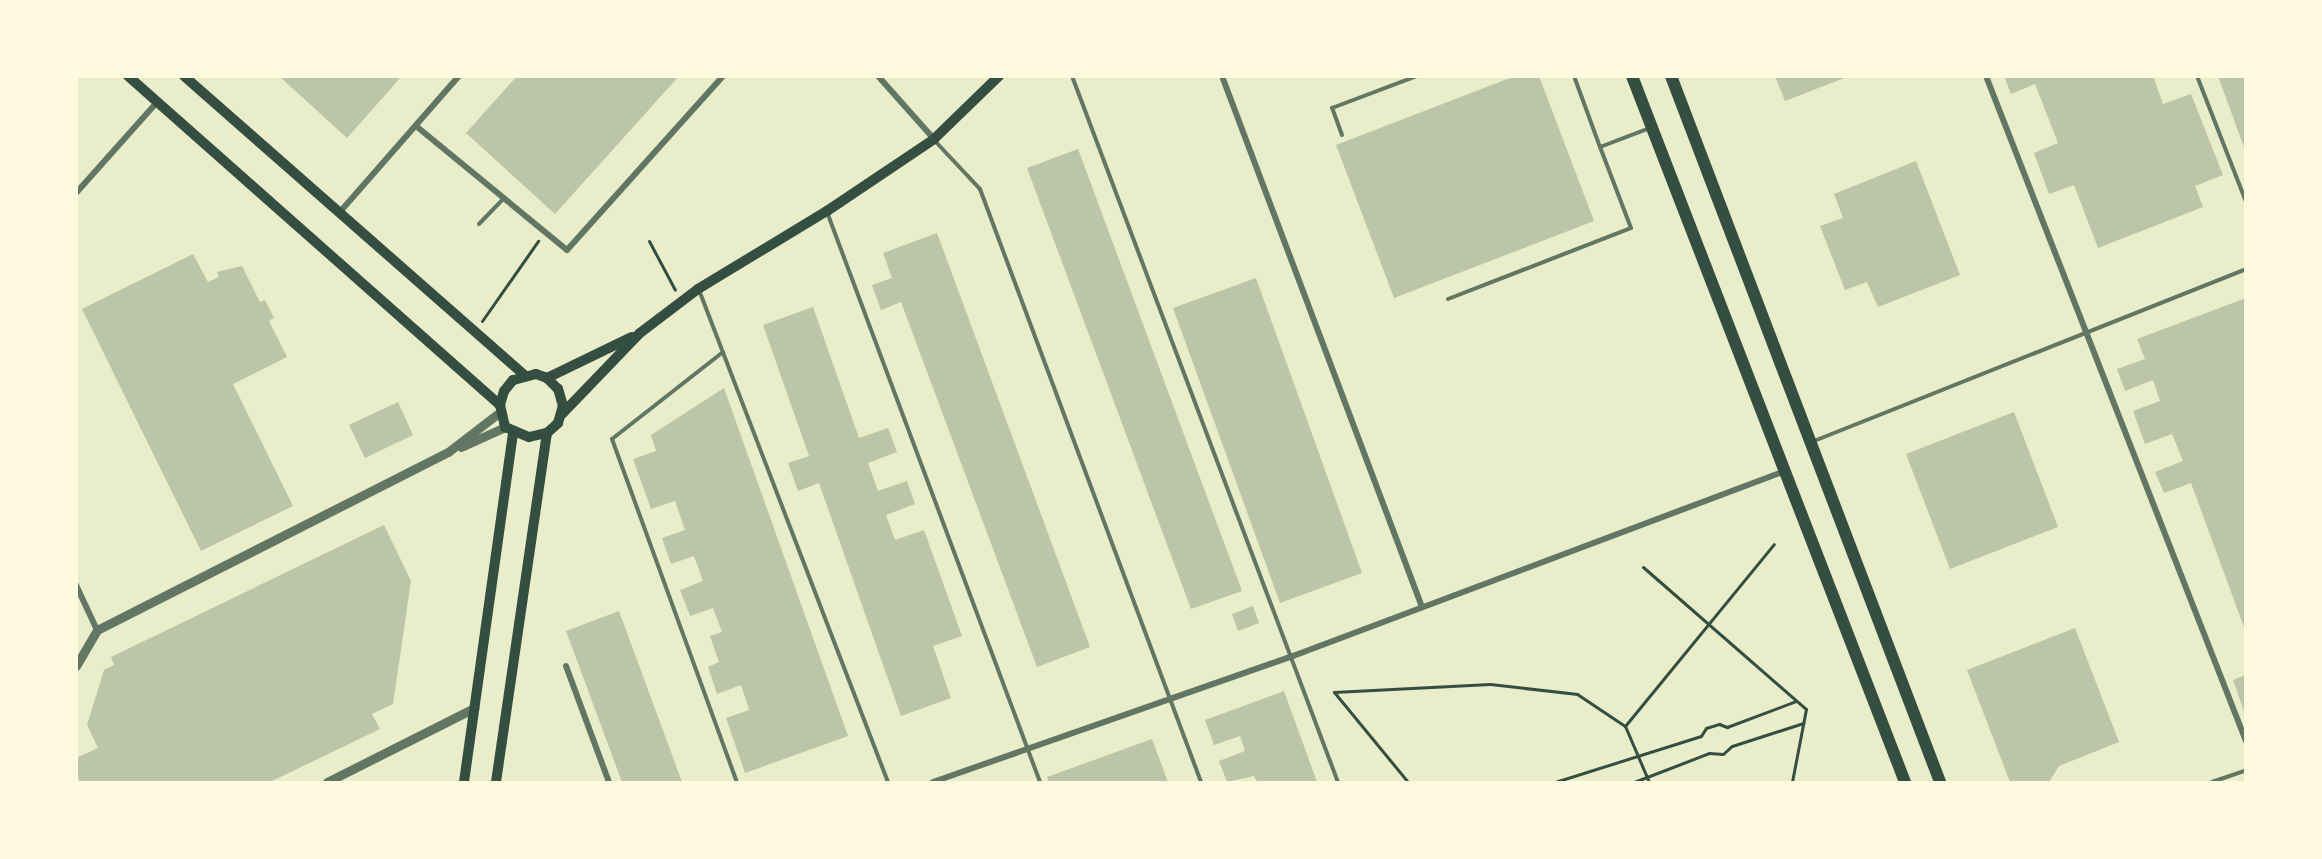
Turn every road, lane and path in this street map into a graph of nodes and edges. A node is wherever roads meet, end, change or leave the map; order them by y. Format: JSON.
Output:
{"nodes":[{"id":1,"x":128,"y":76,"type":"edge"},
{"id":2,"x":459,"y":76,"type":"edge"},
{"id":3,"x":723,"y":76,"type":"edge"},
{"id":4,"x":878,"y":76,"type":"edge"},
{"id":5,"x":999,"y":76,"type":"edge"},
{"id":6,"x":1072,"y":76,"type":"edge"},
{"id":7,"x":1222,"y":76,"type":"edge"},
{"id":8,"x":1418,"y":76,"type":"edge"},
{"id":9,"x":1574,"y":76,"type":"edge"},
{"id":10,"x":1632,"y":76,"type":"edge"},
{"id":11,"x":1671,"y":76,"type":"edge"},
{"id":12,"x":1986,"y":76,"type":"edge"},
{"id":13,"x":2197,"y":76,"type":"edge"},
{"id":14,"x":185,"y":77,"type":"edge"},
{"id":15,"x":157,"y":102,"type":"junction"},
{"id":16,"x":416,"y":126,"type":"junction"},
{"id":17,"x":1652,"y":128,"type":"junction"},
{"id":18,"x":1341,"y":135,"type":"dead end"},
{"id":19,"x":934,"y":139,"type":"junction"},
{"id":20,"x":1600,"y":147,"type":"junction"},
{"id":21,"x":76,"y":193,"type":"edge"},
{"id":22,"x":504,"y":198,"type":"junction"},
{"id":23,"x":2246,"y":202,"type":"edge"},
{"id":24,"x":827,"y":212,"type":"junction"},
{"id":25,"x":339,"y":213,"type":"junction"},
{"id":26,"x":478,"y":224,"type":"dead end"},
{"id":27,"x":544,"y":232,"type":"junction"},
{"id":28,"x":649,"y":241,"type":"dead end"},
{"id":29,"x":2246,"y":268,"type":"edge"},
{"id":30,"x":698,"y":289,"type":"junction"},
{"id":31,"x":1448,"y":299,"type":"dead end"},
{"id":32,"x":682,"y":302,"type":"junction"},
{"id":33,"x":475,"y":332,"type":"junction"},
{"id":34,"x":640,"y":333,"type":"junction"},
{"id":35,"x":2084,"y":333,"type":"junction"},
{"id":36,"x":723,"y":352,"type":"junction"},
{"id":37,"x":524,"y":375,"type":"junction"},
{"id":38,"x":547,"y":378,"type":"junction"},
{"id":39,"x":500,"y":408,"type":"junction"},
{"id":40,"x":562,"y":414,"type":"junction"},
{"id":41,"x":509,"y":430,"type":"junction"},
{"id":42,"x":547,"y":433,"type":"junction"},
{"id":43,"x":1810,"y":442,"type":"junction"},
{"id":44,"x":448,"y":452,"type":"junction"},
{"id":45,"x":1785,"y":471,"type":"junction"},
{"id":46,"x":1774,"y":544,"type":"dead end"},
{"id":47,"x":1643,"y":567,"type":"dead end"},
{"id":48,"x":76,"y":585,"type":"edge"},
{"id":49,"x":1422,"y":607,"type":"junction"},
{"id":50,"x":1708,"y":624,"type":"junction"},
{"id":51,"x":97,"y":630,"type":"junction"},
{"id":52,"x":1293,"y":656,"type":"junction"},
{"id":53,"x":76,"y":666,"type":"edge"},
{"id":54,"x":566,"y":666,"type":"dead end"},
{"id":55,"x":1171,"y":697,"type":"junction"},
{"id":56,"x":1796,"y":701,"type":"junction"},
{"id":57,"x":474,"y":708,"type":"junction"},
{"id":58,"x":1803,"y":723,"type":"junction"},
{"id":59,"x":1625,"y":726,"type":"junction"},
{"id":60,"x":2246,"y":741,"type":"edge"},
{"id":61,"x":1028,"y":749,"type":"junction"},
{"id":62,"x":1640,"y":756,"type":"junction"},
{"id":63,"x":2246,"y":770,"type":"edge"},
{"id":64,"x":1647,"y":776,"type":"junction"},
{"id":65,"x":327,"y":783,"type":"edge"},
{"id":66,"x":464,"y":783,"type":"edge"},
{"id":67,"x":496,"y":783,"type":"edge"},
{"id":68,"x":609,"y":783,"type":"edge"},
{"id":69,"x":736,"y":783,"type":"edge"},
{"id":70,"x":888,"y":783,"type":"edge"},
{"id":71,"x":933,"y":783,"type":"edge"},
{"id":72,"x":1040,"y":783,"type":"edge"},
{"id":73,"x":1201,"y":783,"type":"edge"},
{"id":74,"x":1338,"y":783,"type":"edge"},
{"id":75,"x":1408,"y":783,"type":"edge"},
{"id":76,"x":1555,"y":783,"type":"edge"},
{"id":77,"x":1634,"y":783,"type":"edge"},
{"id":78,"x":1649,"y":783,"type":"edge"},
{"id":79,"x":1792,"y":783,"type":"edge"},
{"id":80,"x":1905,"y":783,"type":"edge"},
{"id":81,"x":1940,"y":783,"type":"edge"},
{"id":82,"x":2212,"y":783,"type":"edge"}],
"edges":[{"from":1,"to":15,"type":"main road"},
{"from":2,"to":16,"type":"street"},
{"from":3,"to":27,"type":"street"},
{"from":4,"to":19,"type":"street"},
{"from":5,"to":19,"type":"main road"},
{"from":6,"to":52,"type":"lane"},
{"from":7,"to":49,"type":"street"},
{"from":8,"to":18,"type":"lane"},
{"from":9,"to":20,"type":"lane"},
{"from":10,"to":17,"type":"main road"},
{"from":11,"to":43,"type":"main road"},
{"from":12,"to":35,"type":"street"},
{"from":13,"to":23,"type":"lane"},
{"from":14,"to":25,"type":"main road"},
{"from":15,"to":21,"type":"street"},
{"from":15,"to":39,"type":"main road"},
{"from":16,"to":22,"type":"street"},
{"from":16,"to":25,"type":"street"},
{"from":17,"to":20,"type":"lane"},
{"from":17,"to":45,"type":"main road"},
{"from":19,"to":24,"type":"main road"},
{"from":19,"to":55,"type":"lane"},
{"from":20,"to":31,"type":"lane"},
{"from":22,"to":26,"type":"lane"},
{"from":22,"to":27,"type":"street"},
{"from":24,"to":30,"type":"main road"},
{"from":24,"to":61,"type":"lane"},
{"from":25,"to":33,"type":"main road"},
{"from":27,"to":33,"type":"path"},
{"from":28,"to":32,"type":"path"},
{"from":29,"to":35,"type":"lane"},
{"from":30,"to":32,"type":"main road"},
{"from":30,"to":36,"type":"lane"},
{"from":32,"to":34,"type":"main road"},
{"from":33,"to":37,"type":"main road"},
{"from":34,"to":38,"type":"main road"},
{"from":34,"to":40,"type":"main road"},
{"from":35,"to":43,"type":"lane"},
{"from":35,"to":60,"type":"street"},
{"from":36,"to":69,"type":"lane"},
{"from":36,"to":70,"type":"lane"},
{"from":37,"to":38,"type":"main road"},
{"from":37,"to":39,"type":"main road"},
{"from":38,"to":40,"type":"main road"},
{"from":39,"to":41,"type":"main road"},
{"from":39,"to":44,"type":"street"},
{"from":40,"to":42,"type":"main road"},
{"from":41,"to":42,"type":"main road"},
{"from":41,"to":44,"type":"street"},
{"from":41,"to":57,"type":"main road"},
{"from":42,"to":67,"type":"main road"},
{"from":43,"to":81,"type":"main road"},
{"from":44,"to":51,"type":"street"},
{"from":45,"to":49,"type":"street"},
{"from":45,"to":80,"type":"main road"},
{"from":46,"to":50,"type":"path"},
{"from":47,"to":50,"type":"path"},
{"from":48,"to":51,"type":"street"},
{"from":49,"to":52,"type":"street"},
{"from":50,"to":56,"type":"path"},
{"from":50,"to":59,"type":"path"},
{"from":51,"to":53,"type":"street"},
{"from":52,"to":55,"type":"street"},
{"from":52,"to":74,"type":"lane"},
{"from":54,"to":68,"type":"street"},
{"from":55,"to":61,"type":"street"},
{"from":55,"to":73,"type":"lane"},
{"from":56,"to":58,"type":"path"},
{"from":56,"to":62,"type":"path"},
{"from":57,"to":65,"type":"street"},
{"from":57,"to":66,"type":"main road"},
{"from":58,"to":64,"type":"path"},
{"from":58,"to":79,"type":"path"},
{"from":59,"to":62,"type":"path"},
{"from":59,"to":75,"type":"path"},
{"from":61,"to":71,"type":"street"},
{"from":61,"to":72,"type":"lane"},
{"from":62,"to":64,"type":"path"},
{"from":62,"to":76,"type":"path"},
{"from":63,"to":82,"type":"lane"},
{"from":64,"to":77,"type":"path"},
{"from":64,"to":78,"type":"path"}]}
